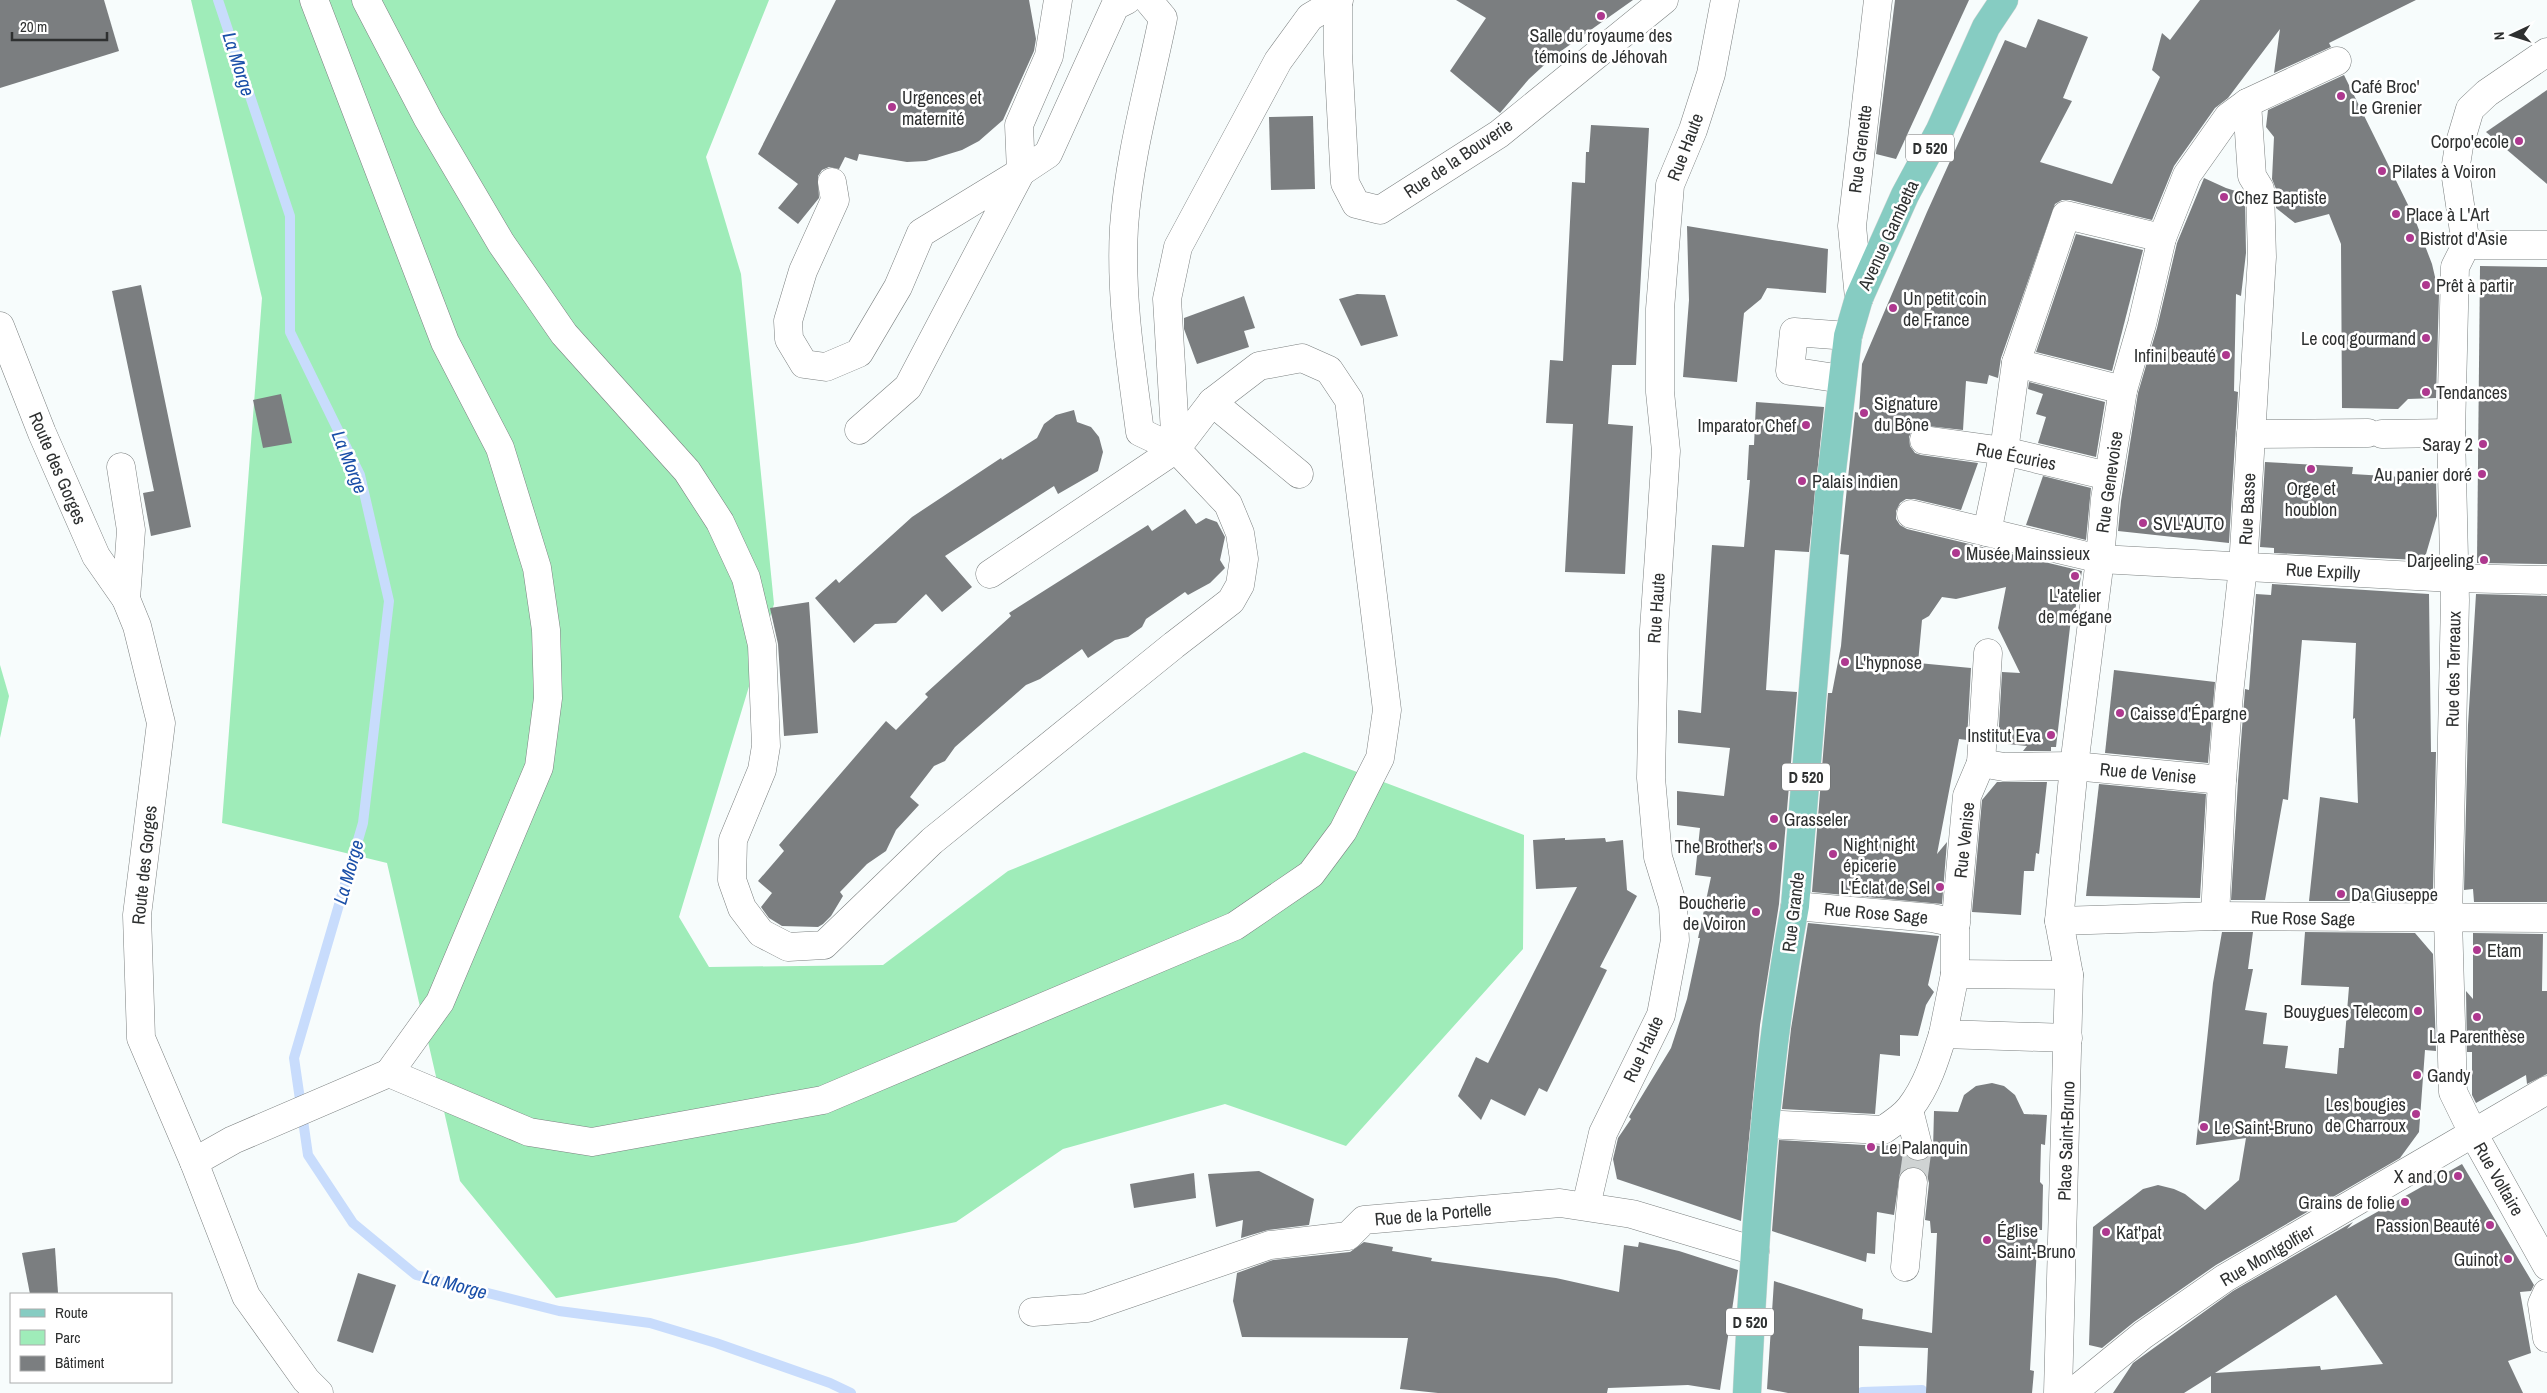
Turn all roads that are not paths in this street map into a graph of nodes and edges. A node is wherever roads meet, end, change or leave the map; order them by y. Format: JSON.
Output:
{"nodes":[{"id":1,"x":314,"y":0,"type":"edge"},
{"id":2,"x":366,"y":0,"type":"edge"},
{"id":3,"x":1058,"y":0,"type":"edge"},
{"id":4,"x":1127,"y":0,"type":"edge"},
{"id":5,"x":1148,"y":0,"type":"edge"},
{"id":6,"x":1338,"y":0,"type":"edge"},
{"id":7,"x":1664,"y":0,"type":"edge"},
{"id":8,"x":1725,"y":0,"type":"edge"},
{"id":9,"x":1878,"y":0,"type":"edge"},
{"id":10,"x":2004,"y":0,"type":"edge"},
{"id":11,"x":2547,"y":52,"type":"edge"},
{"id":12,"x":2337,"y":61,"type":"dead end"},
{"id":13,"x":2247,"y":102,"type":"junction"},
{"id":14,"x":1021,"y":172,"type":"junction"},
{"id":15,"x":832,"y":182,"type":"dead end"},
{"id":16,"x":2162,"y":238,"type":"junction"},
{"id":17,"x":2547,"y":245,"type":"edge"},
{"id":18,"x":2465,"y":247,"type":"junction"},
{"id":19,"x":1860,"y":298,"type":"junction"},
{"id":20,"x":0,"y":326,"type":"edge"},
{"id":21,"x":1848,"y":336,"type":"junction"},
{"id":22,"x":2016,"y":363,"type":"junction"},
{"id":23,"x":1842,"y":379,"type":"junction"},
{"id":24,"x":2123,"y":390,"type":"junction"},
{"id":25,"x":1212,"y":402,"type":"junction"},
{"id":26,"x":1835,"y":429,"type":"joint"},
{"id":27,"x":859,"y":430,"type":"dead end"},
{"id":28,"x":2451,"y":433,"type":"junction"},
{"id":29,"x":2251,"y":434,"type":"junction"},
{"id":30,"x":1924,"y":440,"type":"dead end"},
{"id":31,"x":1176,"y":449,"type":"junction"},
{"id":32,"x":2004,"y":451,"type":"junction"},
{"id":33,"x":121,"y":467,"type":"dead end"},
{"id":34,"x":1299,"y":474,"type":"dead end"},
{"id":35,"x":2108,"y":476,"type":"junction"},
{"id":36,"x":1911,"y":514,"type":"dead end"},
{"id":37,"x":1987,"y":532,"type":"junction"},
{"id":38,"x":2100,"y":559,"type":"junction"},
{"id":39,"x":990,"y":574,"type":"dead end"},
{"id":40,"x":2237,"y":574,"type":"junction"},
{"id":41,"x":2453,"y":578,"type":"junction"},
{"id":42,"x":2124,"y":580,"type":"dead end"},
{"id":43,"x":2547,"y":580,"type":"edge"},
{"id":44,"x":126,"y":599,"type":"junction"},
{"id":45,"x":1988,"y":653,"type":"dead end"},
{"id":46,"x":2101,"y":757,"type":"dead end"},
{"id":47,"x":1981,"y":763,"type":"junction"},
{"id":48,"x":2074,"y":766,"type":"junction"},
{"id":49,"x":2218,"y":775,"type":"junction"},
{"id":50,"x":1795,"y":906,"type":"junction"},
{"id":51,"x":2215,"y":916,"type":"junction"},
{"id":52,"x":2547,"y":918,"type":"edge"},
{"id":53,"x":2448,"y":919,"type":"junction"},
{"id":54,"x":2059,"y":921,"type":"junction"},
{"id":55,"x":1956,"y":923,"type":"junction"},
{"id":56,"x":1955,"y":974,"type":"junction"},
{"id":57,"x":2069,"y":976,"type":"junction"},
{"id":58,"x":1943,"y":1034,"type":"junction"},
{"id":59,"x":2068,"y":1038,"type":"junction"},
{"id":60,"x":389,"y":1073,"type":"junction"},
{"id":61,"x":2547,"y":1090,"type":"edge"},
{"id":62,"x":2453,"y":1092,"type":"joint"},
{"id":63,"x":1909,"y":1110,"type":"junction"},
{"id":64,"x":1765,"y":1124,"type":"junction"},
{"id":65,"x":2473,"y":1133,"type":"junction"},
{"id":66,"x":1918,"y":1146,"type":"tunnel mouth"},
{"id":67,"x":194,"y":1162,"type":"junction"},
{"id":68,"x":1913,"y":1182,"type":"tunnel mouth"},
{"id":69,"x":1586,"y":1206,"type":"junction"},
{"id":70,"x":1755,"y":1251,"type":"junction"},
{"id":71,"x":2547,"y":1266,"type":"edge"},
{"id":72,"x":1905,"y":1267,"type":"dead end"},
{"id":73,"x":2547,"y":1293,"type":"edge"},
{"id":74,"x":1033,"y":1312,"type":"dead end"},
{"id":75,"x":2547,"y":1338,"type":"edge"},
{"id":76,"x":318,"y":1393,"type":"edge"},
{"id":77,"x":1747,"y":1393,"type":"edge"},
{"id":78,"x":2058,"y":1393,"type":"edge"},
{"id":79,"x":2072,"y":1393,"type":"edge"}],
"edges":[{"from":1,"to":60,"type":"street"},
{"from":2,"to":31,"type":"street"},
{"from":3,"to":14,"type":"street"},
{"from":4,"to":14,"type":"street"},
{"from":5,"to":31,"type":"street"},
{"from":6,"to":7,"type":"street","name":"Rue de la Bouverie"},
{"from":6,"to":31,"type":"street"},
{"from":8,"to":69,"type":"street","name":"Rue Haute"},
{"from":9,"to":19,"type":"street","name":"Rue Grenette"},
{"from":10,"to":19,"type":"main road","name":"Avenue Gambetta","number":"D 520"},
{"from":11,"to":18,"type":"street"},
{"from":12,"to":13,"type":"street","name":"Rue Genevoise"},
{"from":13,"to":16,"type":"street","name":"Rue Genevoise"},
{"from":13,"to":29,"type":"street","name":"Rue Basse"},
{"from":14,"to":15,"type":"street"},
{"from":14,"to":27,"type":"street"},
{"from":16,"to":22,"type":"street"},
{"from":16,"to":24,"type":"street","name":"Rue Genevoise"},
{"from":17,"to":18,"type":"street"},
{"from":18,"to":28,"type":"street","name":"Rue des Terreaux"},
{"from":19,"to":21,"type":"main road","name":"Avenue Gambetta","number":"D 520"},
{"from":20,"to":44,"type":"street","name":"Route des Gorges"},
{"from":21,"to":23,"type":"main road","name":"Avenue Gambetta","number":"D 520"},
{"from":21,"to":23,"type":"street"},
{"from":22,"to":24,"type":"street"},
{"from":22,"to":32,"type":"street"},
{"from":23,"to":26,"type":"main road","name":"Avenue Gambetta","number":"D 520"},
{"from":24,"to":35,"type":"street","name":"Rue Genevoise"},
{"from":25,"to":31,"type":"street"},
{"from":25,"to":34,"type":"street"},
{"from":25,"to":60,"type":"street"},
{"from":26,"to":50,"type":"main road","name":"Rue Grande","number":"D 520"},
{"from":28,"to":29,"type":"street"},
{"from":28,"to":41,"type":"street","name":"Rue des Terreaux"},
{"from":29,"to":40,"type":"street","name":"Rue Basse"},
{"from":30,"to":32,"type":"street","name":"Rue Écuries"},
{"from":31,"to":39,"type":"street"},
{"from":32,"to":35,"type":"street","name":"Rue Écuries"},
{"from":32,"to":37,"type":"street"},
{"from":33,"to":44,"type":"street"},
{"from":35,"to":38,"type":"street","name":"Rue Genevoise"},
{"from":36,"to":37,"type":"street","name":"Rue Expilly"},
{"from":37,"to":38,"type":"street","name":"Rue Expilly"},
{"from":38,"to":40,"type":"street","name":"Rue Expilly"},
{"from":38,"to":42,"type":"street"},
{"from":38,"to":48,"type":"street","name":"Rue Genevoise"},
{"from":40,"to":41,"type":"street","name":"Rue Expilly"},
{"from":40,"to":49,"type":"street","name":"Rue Basse"},
{"from":41,"to":43,"type":"street","name":"Rue Expilly"},
{"from":41,"to":53,"type":"street","name":"Rue des Terreaux"},
{"from":44,"to":67,"type":"street","name":"Route des Gorges"},
{"from":45,"to":47,"type":"street","name":"Rue Venise"},
{"from":46,"to":48,"type":"street"},
{"from":47,"to":48,"type":"street"},
{"from":47,"to":55,"type":"street","name":"Rue Venise"},
{"from":48,"to":49,"type":"street","name":"Rue de Venise"},
{"from":48,"to":54,"type":"street","name":"Rue Genevoise"},
{"from":49,"to":51,"type":"street","name":"Rue Basse"},
{"from":50,"to":55,"type":"street","name":"Rue Rose Sage"},
{"from":50,"to":64,"type":"main road","name":"Rue Grande","number":"D 520"},
{"from":51,"to":53,"type":"street","name":"Rue Rose Sage"},
{"from":51,"to":54,"type":"street","name":"Rue Rose Sage"},
{"from":52,"to":53,"type":"street","name":"Rue Rose Sage"},
{"from":53,"to":62,"type":"street","name":"Rue des Terreaux"},
{"from":54,"to":57,"type":"street","name":"Place Saint-Bruno"},
{"from":55,"to":56,"type":"street"},
{"from":56,"to":57,"type":"street"},
{"from":56,"to":58,"type":"street"},
{"from":57,"to":59,"type":"street","name":"Place Saint-Bruno"},
{"from":58,"to":59,"type":"street"},
{"from":58,"to":63,"type":"street"},
{"from":59,"to":78,"type":"street","name":"Place Saint-Bruno"},
{"from":60,"to":67,"type":"street"},
{"from":61,"to":65,"type":"street","name":"Rue Montgolfier"},
{"from":62,"to":65,"type":"street","name":"Rue Voltaire"},
{"from":63,"to":64,"type":"street"},
{"from":63,"to":66,"type":"street"},
{"from":64,"to":70,"type":"main road","name":"Rue Grande","number":"D 520"},
{"from":65,"to":71,"type":"street","name":"Rue Voltaire"},
{"from":65,"to":79,"type":"street","name":"Rue Montgolfier"},
{"from":67,"to":76,"type":"street","name":"Route des Gorges"},
{"from":68,"to":72,"type":"street"},
{"from":69,"to":70,"type":"street","name":"Rue de la Portelle"},
{"from":69,"to":74,"type":"street","name":"Rue de la Portelle"},
{"from":70,"to":77,"type":"main road","name":"Rue Grande","number":"D 520"},
{"from":73,"to":75,"type":"street"}]}
